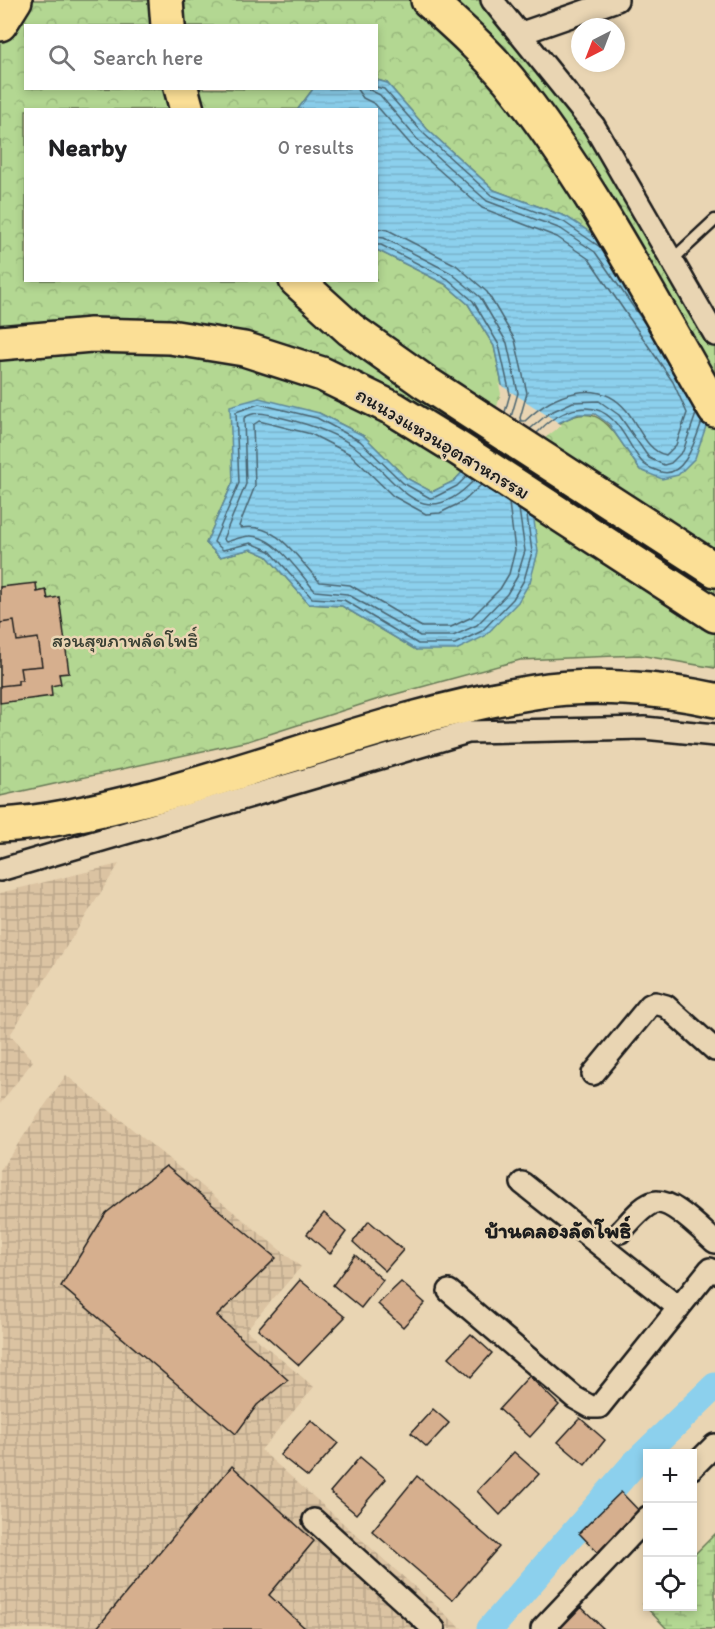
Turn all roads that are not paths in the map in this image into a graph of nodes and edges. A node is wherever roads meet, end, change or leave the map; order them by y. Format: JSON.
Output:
{"nodes":[{"id":1,"x":15,"y":0,"type":"edge"},
{"id":2,"x":166,"y":0,"type":"edge"},
{"id":3,"x":428,"y":0,"type":"edge"},
{"id":4,"x":492,"y":0,"type":"edge"},
{"id":5,"x":618,"y":0,"type":"edge"},
{"id":6,"x":0,"y":24,"type":"edge"},
{"id":7,"x":168,"y":24,"type":"edge"},
{"id":8,"x":519,"y":34,"type":"junction"},
{"id":9,"x":182,"y":90,"type":"edge"},
{"id":10,"x":186,"y":108,"type":"edge"},
{"id":11,"x":715,"y":220,"type":"edge"},
{"id":12,"x":672,"y":260,"type":"junction"},
{"id":13,"x":298,"y":282,"type":"edge"},
{"id":14,"x":715,"y":335,"type":"edge"},
{"id":15,"x":0,"y":343,"type":"edge"},
{"id":16,"x":715,"y":411,"type":"edge"},
{"id":17,"x":715,"y":570,"type":"edge"},
{"id":18,"x":715,"y":615,"type":"edge"},
{"id":19,"x":715,"y":700,"type":"edge"},
{"id":20,"x":715,"y":735,"type":"edge"},
{"id":21,"x":0,"y":825,"type":"edge"},
{"id":22,"x":2,"y":873,"type":"edge"},
{"id":23,"x":715,"y":1050,"type":"edge"},
{"id":24,"x":593,"y":1074,"type":"dead end"},
{"id":25,"x":522,"y":1183,"type":"dead end"},
{"id":26,"x":620,"y":1232,"type":"dead end"},
{"id":27,"x":715,"y":1242,"type":"edge"},
{"id":28,"x":713,"y":1268,"type":"edge"},
{"id":29,"x":449,"y":1291,"type":"dead end"},
{"id":30,"x":679,"y":1308,"type":"junction"},
{"id":31,"x":715,"y":1445,"type":"edge"},
{"id":32,"x":697,"y":1464,"type":"edge"},
{"id":33,"x":314,"y":1520,"type":"dead end"},
{"id":34,"x":643,"y":1521,"type":"edge"},
{"id":35,"x":434,"y":1629,"type":"edge"},
{"id":36,"x":542,"y":1629,"type":"edge"}],
"edges":[{"from":1,"to":6,"type":"main road"},
{"from":2,"to":7,"type":"main road"},
{"from":3,"to":16,"type":"main road"},
{"from":4,"to":8,"type":"street"},
{"from":5,"to":8,"type":"street"},
{"from":8,"to":12,"type":"street"},
{"from":9,"to":10,"type":"main road"},
{"from":11,"to":12,"type":"lane"},
{"from":12,"to":14,"type":"street"},
{"from":13,"to":17,"type":"main road","name":"ถนนวงแหวนอุตสาหกรรม"},
{"from":15,"to":18,"type":"main road","name":"ถนนวงแหวนอุตสาหกรรม"},
{"from":19,"to":21,"type":"main road"},
{"from":20,"to":22,"type":"street"},
{"from":23,"to":24,"type":"street"},
{"from":25,"to":30,"type":"street"},
{"from":26,"to":27,"type":"street"},
{"from":28,"to":30,"type":"street"},
{"from":29,"to":30,"type":"street"},
{"from":31,"to":32,"type":"street"},
{"from":33,"to":35,"type":"street"},
{"from":34,"to":36,"type":"street"}]}
